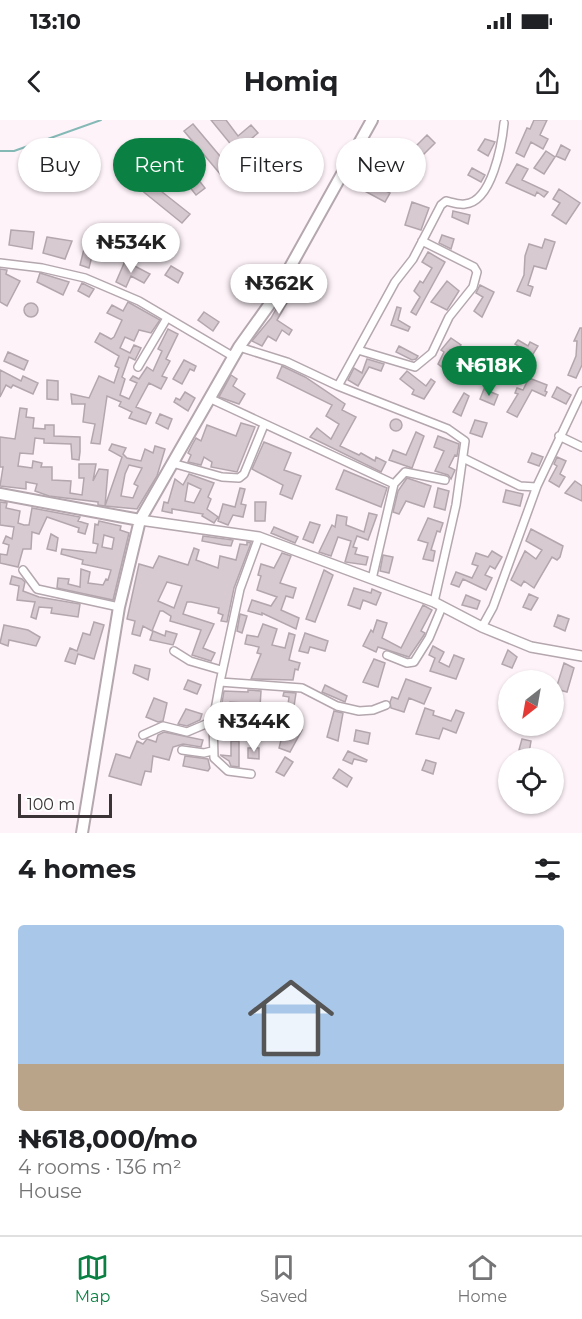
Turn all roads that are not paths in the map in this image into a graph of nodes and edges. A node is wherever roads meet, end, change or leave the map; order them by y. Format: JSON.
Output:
{"nodes":[{"id":1,"x":372,"y":120,"type":"edge"},
{"id":2,"x":504,"y":123,"type":"dead end"},
{"id":3,"x":422,"y":242,"type":"junction"},
{"id":4,"x":0,"y":263,"type":"edge"},
{"id":5,"x":167,"y":318,"type":"junction"},
{"id":6,"x":358,"y":350,"type":"junction"},
{"id":7,"x":236,"y":352,"type":"junction"},
{"id":8,"x":138,"y":367,"type":"dead end"},
{"id":9,"x":338,"y":386,"type":"junction"},
{"id":10,"x":582,"y":391,"type":"edge"},
{"id":11,"x":209,"y":398,"type":"junction"},
{"id":12,"x":264,"y":426,"type":"junction"},
{"id":13,"x":559,"y":436,"type":"junction"},
{"id":14,"x":582,"y":447,"type":"edge"},
{"id":15,"x":463,"y":458,"type":"junction"},
{"id":16,"x":172,"y":463,"type":"junction"},
{"id":17,"x":446,"y":480,"type":"dead end"},
{"id":18,"x":394,"y":484,"type":"junction"},
{"id":19,"x":536,"y":487,"type":"junction"},
{"id":20,"x":0,"y":494,"type":"edge"},
{"id":21,"x":140,"y":520,"type":"junction"},
{"id":22,"x":259,"y":537,"type":"junction"},
{"id":23,"x":23,"y":570,"type":"dead end"},
{"id":24,"x":372,"y":579,"type":"junction"},
{"id":25,"x":438,"y":605,"type":"junction"},
{"id":26,"x":119,"y":607,"type":"junction"},
{"id":27,"x":482,"y":627,"type":"junction"},
{"id":28,"x":174,"y":651,"type":"dead end"},
{"id":29,"x":387,"y":655,"type":"dead end"},
{"id":30,"x":582,"y":656,"type":"edge"},
{"id":31,"x":221,"y":670,"type":"junction"},
{"id":32,"x":220,"y":682,"type":"junction"},
{"id":33,"x":386,"y":705,"type":"dead end"},
{"id":34,"x":213,"y":721,"type":"junction"},
{"id":35,"x":143,"y":735,"type":"dead end"},
{"id":36,"x":182,"y":750,"type":"dead end"},
{"id":37,"x":212,"y":751,"type":"junction"},
{"id":38,"x":251,"y":774,"type":"dead end"},
{"id":39,"x":82,"y":833,"type":"edge"}],
"edges":[{"from":1,"to":7,"type":"main road"},
{"from":2,"to":3,"type":"street"},
{"from":3,"to":6,"type":"street"},
{"from":3,"to":6,"type":"street"},
{"from":4,"to":5,"type":"street"},
{"from":5,"to":7,"type":"street"},
{"from":5,"to":8,"type":"street"},
{"from":6,"to":9,"type":"street"},
{"from":7,"to":9,"type":"street"},
{"from":7,"to":11,"type":"main road"},
{"from":9,"to":15,"type":"street"},
{"from":10,"to":13,"type":"street"},
{"from":11,"to":12,"type":"street"},
{"from":11,"to":16,"type":"main road"},
{"from":12,"to":16,"type":"street"},
{"from":12,"to":18,"type":"street"},
{"from":13,"to":14,"type":"street"},
{"from":13,"to":19,"type":"street"},
{"from":15,"to":19,"type":"street"},
{"from":15,"to":25,"type":"street"},
{"from":16,"to":21,"type":"main road"},
{"from":17,"to":18,"type":"street"},
{"from":18,"to":24,"type":"street"},
{"from":19,"to":27,"type":"street"},
{"from":20,"to":21,"type":"main road"},
{"from":21,"to":22,"type":"street"},
{"from":21,"to":26,"type":"main road"},
{"from":22,"to":24,"type":"street"},
{"from":22,"to":31,"type":"street"},
{"from":23,"to":26,"type":"street"},
{"from":24,"to":25,"type":"street"},
{"from":25,"to":27,"type":"street"},
{"from":25,"to":29,"type":"street"},
{"from":26,"to":39,"type":"main road"},
{"from":27,"to":30,"type":"street"},
{"from":28,"to":31,"type":"street"},
{"from":31,"to":32,"type":"street"},
{"from":32,"to":33,"type":"street"},
{"from":32,"to":34,"type":"street"},
{"from":34,"to":35,"type":"street"},
{"from":34,"to":37,"type":"street"},
{"from":36,"to":37,"type":"street"},
{"from":37,"to":38,"type":"street"}]}
